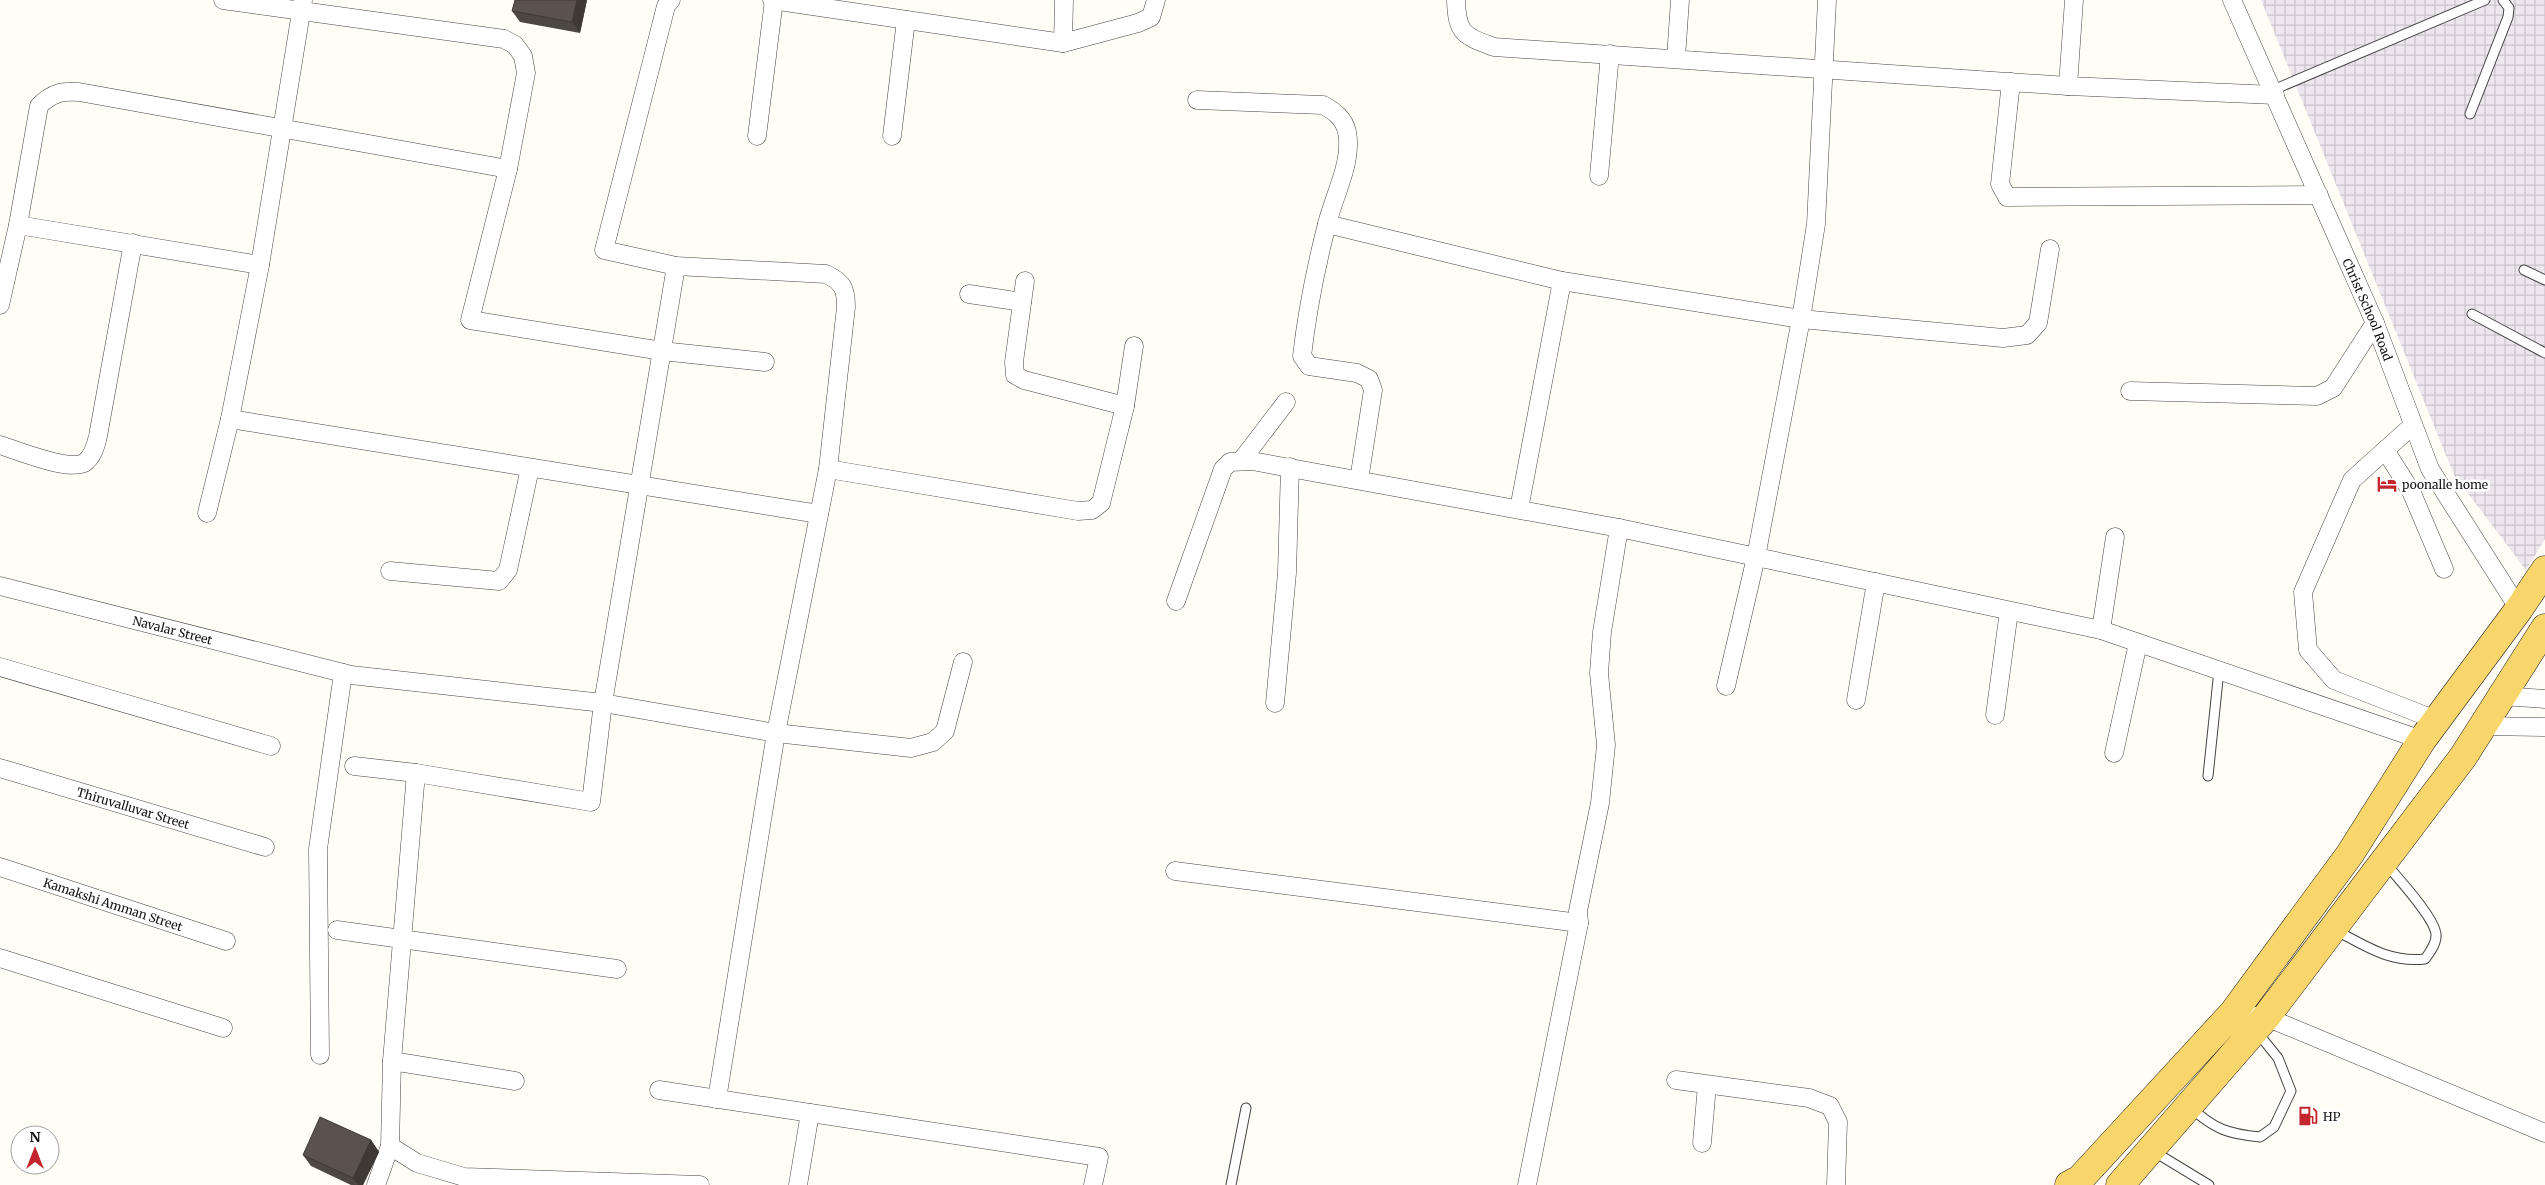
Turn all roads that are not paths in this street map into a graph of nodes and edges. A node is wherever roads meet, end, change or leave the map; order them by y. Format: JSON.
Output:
{"nodes":[{"id":1,"x":223,"y":0,"type":"edge"},
{"id":2,"x":671,"y":0,"type":"edge"},
{"id":3,"x":773,"y":0,"type":"edge"},
{"id":4,"x":1064,"y":0,"type":"edge"},
{"id":5,"x":1156,"y":0,"type":"edge"},
{"id":6,"x":1456,"y":0,"type":"edge"},
{"id":7,"x":1680,"y":0,"type":"edge"},
{"id":8,"x":1827,"y":0,"type":"edge"},
{"id":9,"x":2074,"y":0,"type":"edge"},
{"id":10,"x":2232,"y":0,"type":"edge"},
{"id":11,"x":2485,"y":0,"type":"edge"},
{"id":12,"x":2503,"y":0,"type":"edge"},
{"id":13,"x":303,"y":5,"type":"edge"},
{"id":14,"x":906,"y":20,"type":"junction"},
{"id":15,"x":1063,"y":43,"type":"junction"},
{"id":16,"x":1610,"y":54,"type":"junction"},
{"id":17,"x":1676,"y":58,"type":"junction"},
{"id":18,"x":1823,"y":68,"type":"junction"},
{"id":19,"x":2011,"y":82,"type":"junction"},
{"id":20,"x":2068,"y":86,"type":"junction"},
{"id":21,"x":2274,"y":92,"type":"junction"},
{"id":22,"x":1197,"y":100,"type":"dead end"},
{"id":23,"x":2470,"y":114,"type":"dead end"},
{"id":24,"x":282,"y":129,"type":"junction"},
{"id":25,"x":757,"y":136,"type":"dead end"},
{"id":26,"x":892,"y":136,"type":"dead end"},
{"id":27,"x":508,"y":169,"type":"junction"},
{"id":28,"x":1599,"y":176,"type":"dead end"},
{"id":29,"x":2319,"y":195,"type":"junction"},
{"id":30,"x":1326,"y":224,"type":"junction"},
{"id":31,"x":18,"y":225,"type":"junction"},
{"id":32,"x":133,"y":243,"type":"junction"},
{"id":33,"x":2050,"y":249,"type":"dead end"},
{"id":34,"x":260,"y":265,"type":"junction"},
{"id":35,"x":676,"y":266,"type":"junction"},
{"id":36,"x":2524,"y":270,"type":"dead end"},
{"id":37,"x":2545,"y":280,"type":"edge"},
{"id":38,"x":1025,"y":281,"type":"dead end"},
{"id":39,"x":1562,"y":281,"type":"junction"},
{"id":40,"x":969,"y":294,"type":"dead end"},
{"id":41,"x":1022,"y":302,"type":"junction"},
{"id":42,"x":0,"y":305,"type":"edge"},
{"id":43,"x":2472,"y":314,"type":"dead end"},
{"id":44,"x":1801,"y":319,"type":"junction"},
{"id":45,"x":2375,"y":323,"type":"junction"},
{"id":46,"x":1134,"y":346,"type":"dead end"},
{"id":47,"x":662,"y":351,"type":"junction"},
{"id":48,"x":2545,"y":353,"type":"edge"},
{"id":49,"x":765,"y":362,"type":"dead end"},
{"id":50,"x":2130,"y":391,"type":"dead end"},
{"id":51,"x":1286,"y":402,"type":"dead end"},
{"id":52,"x":1125,"y":406,"type":"junction"},
{"id":53,"x":230,"y":419,"type":"junction"},
{"id":54,"x":2413,"y":425,"type":"junction"},
{"id":55,"x":0,"y":446,"type":"edge"},
{"id":56,"x":2385,"y":450,"type":"junction"},
{"id":57,"x":1241,"y":461,"type":"junction"},
{"id":58,"x":530,"y":468,"type":"junction"},
{"id":59,"x":1290,"y":468,"type":"junction"},
{"id":60,"x":828,"y":469,"type":"junction"},
{"id":61,"x":1359,"y":480,"type":"junction"},
{"id":62,"x":639,"y":486,"type":"junction"},
{"id":63,"x":1519,"y":509,"type":"junction"},
{"id":64,"x":207,"y":513,"type":"dead end"},
{"id":65,"x":819,"y":514,"type":"junction"},
{"id":66,"x":1620,"y":528,"type":"junction"},
{"id":67,"x":2115,"y":537,"type":"dead end"},
{"id":68,"x":1756,"y":557,"type":"junction"},
{"id":69,"x":2444,"y":569,"type":"dead end"},
{"id":70,"x":2545,"y":570,"type":"edge"},
{"id":71,"x":390,"y":571,"type":"dead end"},
{"id":72,"x":1876,"y":582,"type":"junction"},
{"id":73,"x":0,"y":586,"type":"edge"},
{"id":74,"x":1176,"y":601,"type":"dead end"},
{"id":75,"x":2519,"y":609,"type":"junction"},
{"id":76,"x":2009,"y":611,"type":"junction"},
{"id":77,"x":2545,"y":628,"type":"edge"},
{"id":78,"x":2101,"y":630,"type":"junction"},
{"id":79,"x":2138,"y":643,"type":"junction"},
{"id":80,"x":963,"y":662,"type":"dead end"},
{"id":81,"x":0,"y":667,"type":"edge"},
{"id":82,"x":2219,"y":670,"type":"junction"},
{"id":83,"x":343,"y":673,"type":"junction"},
{"id":84,"x":1726,"y":686,"type":"dead end"},
{"id":85,"x":2502,"y":696,"type":"junction"},
{"id":86,"x":2545,"y":699,"type":"edge"},
{"id":87,"x":1856,"y":700,"type":"dead end"},
{"id":88,"x":603,"y":703,"type":"junction"},
{"id":89,"x":1275,"y":703,"type":"dead end"},
{"id":90,"x":1995,"y":715,"type":"dead end"},
{"id":91,"x":2483,"y":726,"type":"junction"},
{"id":92,"x":2545,"y":727,"type":"edge"},
{"id":93,"x":2429,"y":730,"type":"junction"},
{"id":94,"x":776,"y":732,"type":"junction"},
{"id":95,"x":271,"y":746,"type":"dead end"},
{"id":96,"x":2114,"y":753,"type":"dead end"},
{"id":97,"x":354,"y":766,"type":"dead end"},
{"id":98,"x":0,"y":768,"type":"edge"},
{"id":99,"x":416,"y":773,"type":"junction"},
{"id":100,"x":2208,"y":776,"type":"dead end"},
{"id":101,"x":265,"y":847,"type":"dead end"},
{"id":102,"x":2384,"y":862,"type":"junction"},
{"id":103,"x":0,"y":867,"type":"edge"},
{"id":104,"x":1176,"y":871,"type":"dead end"},
{"id":105,"x":1579,"y":923,"type":"junction"},
{"id":106,"x":2333,"y":929,"type":"junction"},
{"id":107,"x":337,"y":930,"type":"dead end"},
{"id":108,"x":403,"y":938,"type":"junction"},
{"id":109,"x":226,"y":940,"type":"dead end"},
{"id":110,"x":0,"y":958,"type":"edge"},
{"id":111,"x":617,"y":969,"type":"dead end"},
{"id":112,"x":2233,"y":1013,"type":"junction"},
{"id":113,"x":2260,"y":1024,"type":"junction"},
{"id":114,"x":223,"y":1028,"type":"dead end"},
{"id":115,"x":320,"y":1055,"type":"dead end"},
{"id":116,"x":392,"y":1061,"type":"junction"},
{"id":117,"x":1676,"y":1080,"type":"dead end"},
{"id":118,"x":515,"y":1081,"type":"dead end"},
{"id":119,"x":1708,"y":1084,"type":"junction"},
{"id":120,"x":660,"y":1090,"type":"dead end"},
{"id":121,"x":717,"y":1100,"type":"junction"},
{"id":122,"x":2189,"y":1106,"type":"junction"},
{"id":123,"x":1246,"y":1108,"type":"dead end"},
{"id":124,"x":810,"y":1113,"type":"junction"},
{"id":125,"x":2545,"y":1132,"type":"edge"},
{"id":126,"x":1702,"y":1143,"type":"dead end"},
{"id":127,"x":390,"y":1146,"type":"junction"},
{"id":128,"x":2150,"y":1150,"type":"junction"},
{"id":129,"x":376,"y":1185,"type":"edge"},
{"id":130,"x":700,"y":1185,"type":"edge"},
{"id":131,"x":798,"y":1185,"type":"edge"},
{"id":132,"x":1093,"y":1185,"type":"edge"},
{"id":133,"x":1231,"y":1185,"type":"edge"},
{"id":134,"x":1527,"y":1185,"type":"edge"},
{"id":135,"x":1836,"y":1185,"type":"edge"},
{"id":136,"x":2069,"y":1185,"type":"edge"},
{"id":137,"x":2120,"y":1185,"type":"edge"},
{"id":138,"x":2209,"y":1185,"type":"edge"}],
"edges":[{"from":1,"to":13,"type":"street"},
{"from":2,"to":35,"type":"street"},
{"from":3,"to":14,"type":"street"},
{"from":3,"to":25,"type":"street"},
{"from":4,"to":15,"type":"street"},
{"from":5,"to":15,"type":"street"},
{"from":6,"to":16,"type":"street"},
{"from":7,"to":17,"type":"street"},
{"from":8,"to":18,"type":"street"},
{"from":9,"to":20,"type":"street"},
{"from":10,"to":21,"type":"street","name":"Christ School Road"},
{"from":11,"to":21,"type":"lane"},
{"from":12,"to":23,"type":"lane"},
{"from":13,"to":24,"type":"street"},
{"from":13,"to":27,"type":"street"},
{"from":14,"to":15,"type":"street"},
{"from":14,"to":26,"type":"street"},
{"from":16,"to":17,"type":"street"},
{"from":16,"to":28,"type":"street"},
{"from":17,"to":18,"type":"street"},
{"from":18,"to":19,"type":"street"},
{"from":18,"to":44,"type":"street"},
{"from":19,"to":20,"type":"street"},
{"from":19,"to":29,"type":"street"},
{"from":20,"to":21,"type":"street"},
{"from":21,"to":29,"type":"street","name":"Christ School Road"},
{"from":22,"to":30,"type":"street"},
{"from":24,"to":27,"type":"street"},
{"from":24,"to":31,"type":"street"},
{"from":24,"to":34,"type":"street"},
{"from":27,"to":47,"type":"street"},
{"from":29,"to":45,"type":"street","name":"Christ School Road"},
{"from":30,"to":39,"type":"street"},
{"from":30,"to":61,"type":"street"},
{"from":31,"to":32,"type":"street"},
{"from":31,"to":42,"type":"street"},
{"from":32,"to":34,"type":"street"},
{"from":32,"to":55,"type":"street"},
{"from":33,"to":44,"type":"street"},
{"from":34,"to":53,"type":"street"},
{"from":35,"to":47,"type":"street"},
{"from":35,"to":60,"type":"street"},
{"from":36,"to":37,"type":"lane"},
{"from":38,"to":41,"type":"street"},
{"from":39,"to":44,"type":"street"},
{"from":39,"to":63,"type":"street"},
{"from":40,"to":41,"type":"street"},
{"from":41,"to":52,"type":"street"},
{"from":43,"to":48,"type":"lane"},
{"from":44,"to":68,"type":"street"},
{"from":45,"to":50,"type":"street"},
{"from":45,"to":54,"type":"street","name":"Christ School Road"},
{"from":46,"to":52,"type":"street"},
{"from":47,"to":49,"type":"street"},
{"from":47,"to":62,"type":"street"},
{"from":51,"to":57,"type":"street"},
{"from":52,"to":60,"type":"street"},
{"from":53,"to":58,"type":"street"},
{"from":53,"to":64,"type":"street"},
{"from":54,"to":56,"type":"street"},
{"from":54,"to":75,"type":"street","name":"Christ School Road"},
{"from":56,"to":69,"type":"street"},
{"from":56,"to":93,"type":"street"},
{"from":57,"to":59,"type":"street"},
{"from":57,"to":74,"type":"street"},
{"from":58,"to":62,"type":"street"},
{"from":58,"to":71,"type":"street"},
{"from":59,"to":61,"type":"street"},
{"from":59,"to":89,"type":"street"},
{"from":60,"to":65,"type":"street"},
{"from":61,"to":63,"type":"street"},
{"from":62,"to":65,"type":"street"},
{"from":62,"to":88,"type":"street"},
{"from":63,"to":66,"type":"street"},
{"from":65,"to":94,"type":"street"},
{"from":66,"to":68,"type":"street"},
{"from":66,"to":105,"type":"street"},
{"from":67,"to":78,"type":"street"},
{"from":68,"to":72,"type":"street"},
{"from":68,"to":84,"type":"street"},
{"from":70,"to":75,"type":"main road"},
{"from":72,"to":76,"type":"street"},
{"from":72,"to":87,"type":"street"},
{"from":73,"to":83,"type":"street","name":"Navalar Street"},
{"from":75,"to":93,"type":"main road"},
{"from":76,"to":78,"type":"street"},
{"from":76,"to":90,"type":"street"},
{"from":77,"to":85,"type":"main road"},
{"from":78,"to":79,"type":"street"},
{"from":79,"to":82,"type":"street"},
{"from":79,"to":96,"type":"street"},
{"from":80,"to":94,"type":"street","name":"Navalar Street"},
{"from":81,"to":95,"type":"street"},
{"from":82,"to":93,"type":"street"},
{"from":82,"to":100,"type":"lane"},
{"from":83,"to":88,"type":"street","name":"Navalar Street"},
{"from":83,"to":115,"type":"street"},
{"from":85,"to":86,"type":"street"},
{"from":85,"to":91,"type":"main road"},
{"from":88,"to":94,"type":"street","name":"Navalar Street"},
{"from":88,"to":99,"type":"street"},
{"from":91,"to":92,"type":"street"},
{"from":91,"to":102,"type":"main road"},
{"from":93,"to":112,"type":"main road"},
{"from":94,"to":121,"type":"street"},
{"from":97,"to":99,"type":"street"},
{"from":98,"to":101,"type":"street","name":"Thiruvalluvar Street"},
{"from":99,"to":108,"type":"street"},
{"from":102,"to":106,"type":"main road"},
{"from":102,"to":106,"type":"lane"},
{"from":103,"to":109,"type":"street","name":"Kamakshi Amman Street"},
{"from":104,"to":105,"type":"street"},
{"from":105,"to":134,"type":"street"},
{"from":106,"to":113,"type":"main road"},
{"from":107,"to":108,"type":"street"},
{"from":108,"to":111,"type":"street"},
{"from":108,"to":116,"type":"street"},
{"from":110,"to":114,"type":"street"},
{"from":112,"to":113,"type":"street"},
{"from":112,"to":136,"type":"main road"},
{"from":113,"to":122,"type":"main road"},
{"from":113,"to":122,"type":"lane"},
{"from":113,"to":125,"type":"street"},
{"from":116,"to":118,"type":"street"},
{"from":116,"to":127,"type":"street"},
{"from":117,"to":119,"type":"street"},
{"from":119,"to":126,"type":"street"},
{"from":119,"to":135,"type":"street"},
{"from":120,"to":121,"type":"street"},
{"from":121,"to":124,"type":"street"},
{"from":122,"to":128,"type":"main road"},
{"from":123,"to":133,"type":"lane"},
{"from":124,"to":131,"type":"street"},
{"from":124,"to":132,"type":"street"},
{"from":127,"to":129,"type":"street"},
{"from":127,"to":130,"type":"street"},
{"from":128,"to":137,"type":"main road"},
{"from":128,"to":138,"type":"lane"}]}
